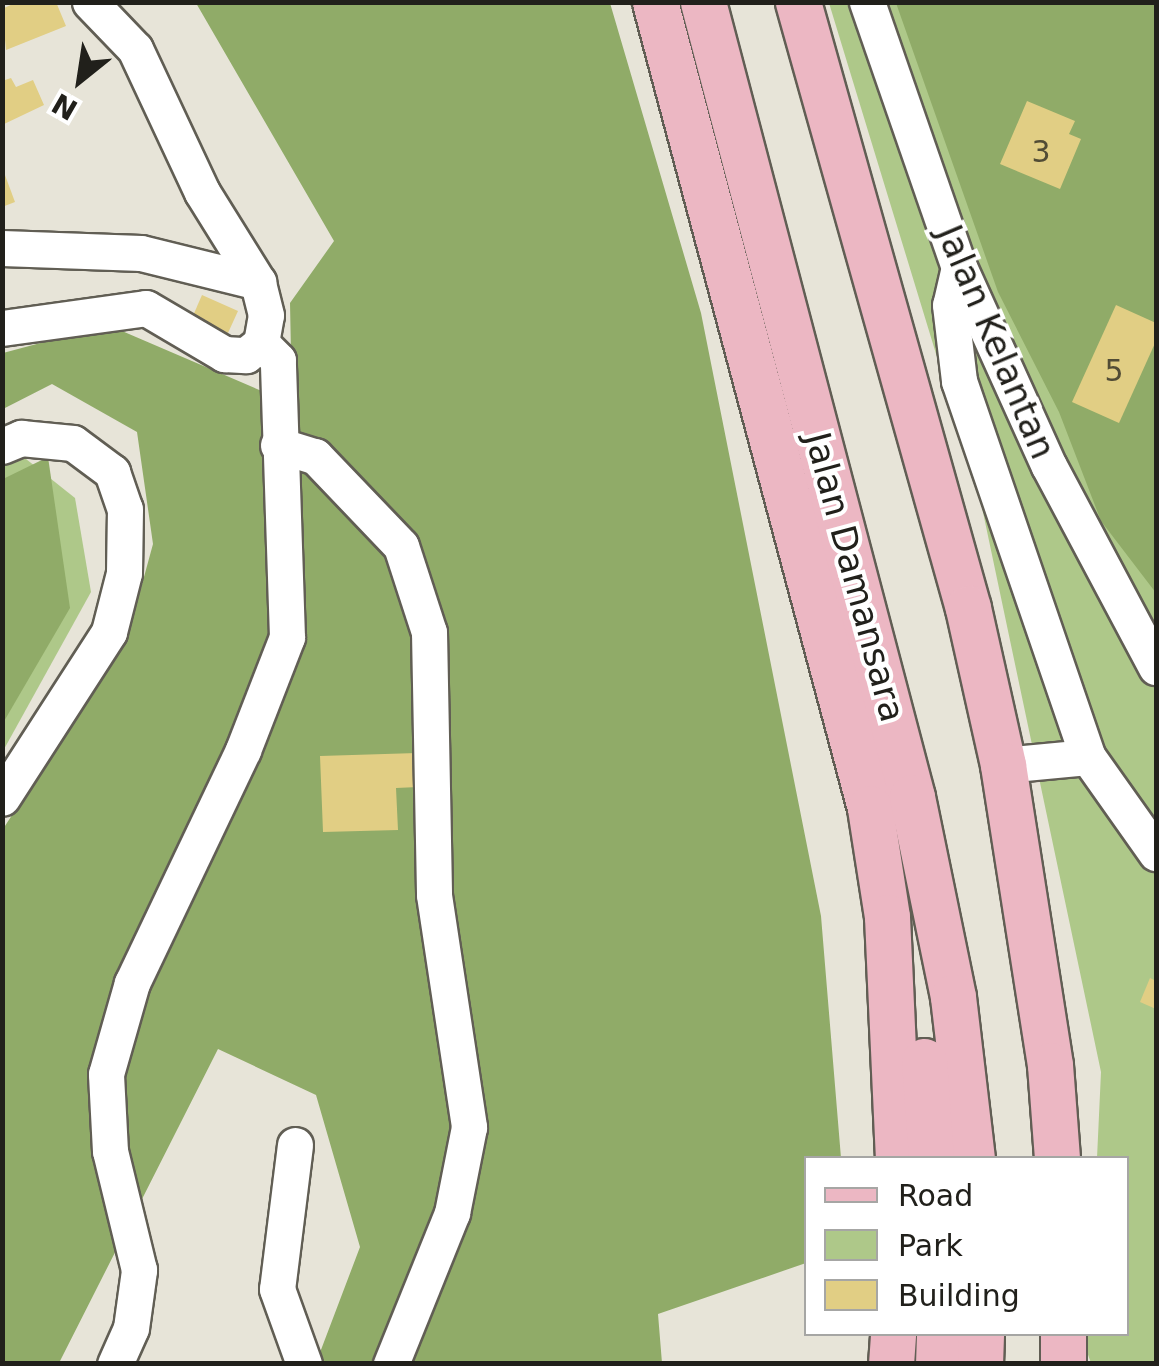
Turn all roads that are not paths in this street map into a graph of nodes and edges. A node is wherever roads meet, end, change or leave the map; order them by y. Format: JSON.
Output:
{"nodes":[{"id":1,"x":90,"y":2,"type":"edge"},
{"id":2,"x":655,"y":2,"type":"edge"},
{"id":3,"x":703,"y":2,"type":"edge"},
{"id":4,"x":798,"y":2,"type":"edge"},
{"id":5,"x":868,"y":2,"type":"edge"},
{"id":6,"x":2,"y":248,"type":"edge"},
{"id":7,"x":959,"y":266,"type":"junction"},
{"id":8,"x":258,"y":282,"type":"junction"},
{"id":9,"x":2,"y":328,"type":"edge"},
{"id":10,"x":261,"y":343,"type":"junction"},
{"id":11,"x":278,"y":445,"type":"junction"},
{"id":12,"x":2,"y":446,"type":"edge"},
{"id":13,"x":822,"y":451,"type":"junction"},
{"id":14,"x":1156,"y":667,"type":"edge"},
{"id":15,"x":1088,"y":757,"type":"junction"},
{"id":16,"x":1003,"y":765,"type":"junction"},
{"id":17,"x":2,"y":798,"type":"edge"},
{"id":18,"x":1156,"y":853,"type":"edge"},
{"id":19,"x":296,"y":1145,"type":"dead end"},
{"id":20,"x":898,"y":1156,"type":"edge"},
{"id":21,"x":931,"y":1156,"type":"edge"},
{"id":22,"x":972,"y":1156,"type":"edge"},
{"id":23,"x":1057,"y":1156,"type":"edge"},
{"id":24,"x":893,"y":1336,"type":"edge"},
{"id":25,"x":938,"y":1336,"type":"edge"},
{"id":26,"x":980,"y":1336,"type":"edge"},
{"id":27,"x":1063,"y":1336,"type":"edge"},
{"id":28,"x":116,"y":1364,"type":"edge"},
{"id":29,"x":304,"y":1364,"type":"edge"},
{"id":30,"x":391,"y":1364,"type":"edge"},
{"id":31,"x":891,"y":1364,"type":"edge"},
{"id":32,"x":938,"y":1364,"type":"edge"},
{"id":33,"x":980,"y":1364,"type":"edge"},
{"id":34,"x":1063,"y":1364,"type":"edge"}],
"edges":[{"from":1,"to":8,"type":"street"},
{"from":2,"to":20,"type":"main road"},
{"from":3,"to":13,"type":"main road","name":"Jalan Damansara"},
{"from":4,"to":16,"type":"main road"},
{"from":5,"to":7,"type":"street","name":"Jalan Kelantan"},
{"from":6,"to":8,"type":"street"},
{"from":7,"to":14,"type":"street","name":"Jalan Kelantan"},
{"from":7,"to":15,"type":"street"},
{"from":8,"to":10,"type":"street"},
{"from":9,"to":10,"type":"street"},
{"from":10,"to":11,"type":"street"},
{"from":11,"to":28,"type":"street"},
{"from":11,"to":30,"type":"street"},
{"from":12,"to":17,"type":"street"},
{"from":13,"to":21,"type":"main road"},
{"from":13,"to":22,"type":"main road","name":"Jalan Damansara"},
{"from":15,"to":16,"type":"street"},
{"from":15,"to":18,"type":"street"},
{"from":16,"to":23,"type":"main road"},
{"from":19,"to":29,"type":"street"},
{"from":24,"to":31,"type":"main road"},
{"from":25,"to":32,"type":"main road"},
{"from":26,"to":33,"type":"main road"},
{"from":27,"to":34,"type":"main road"}]}
